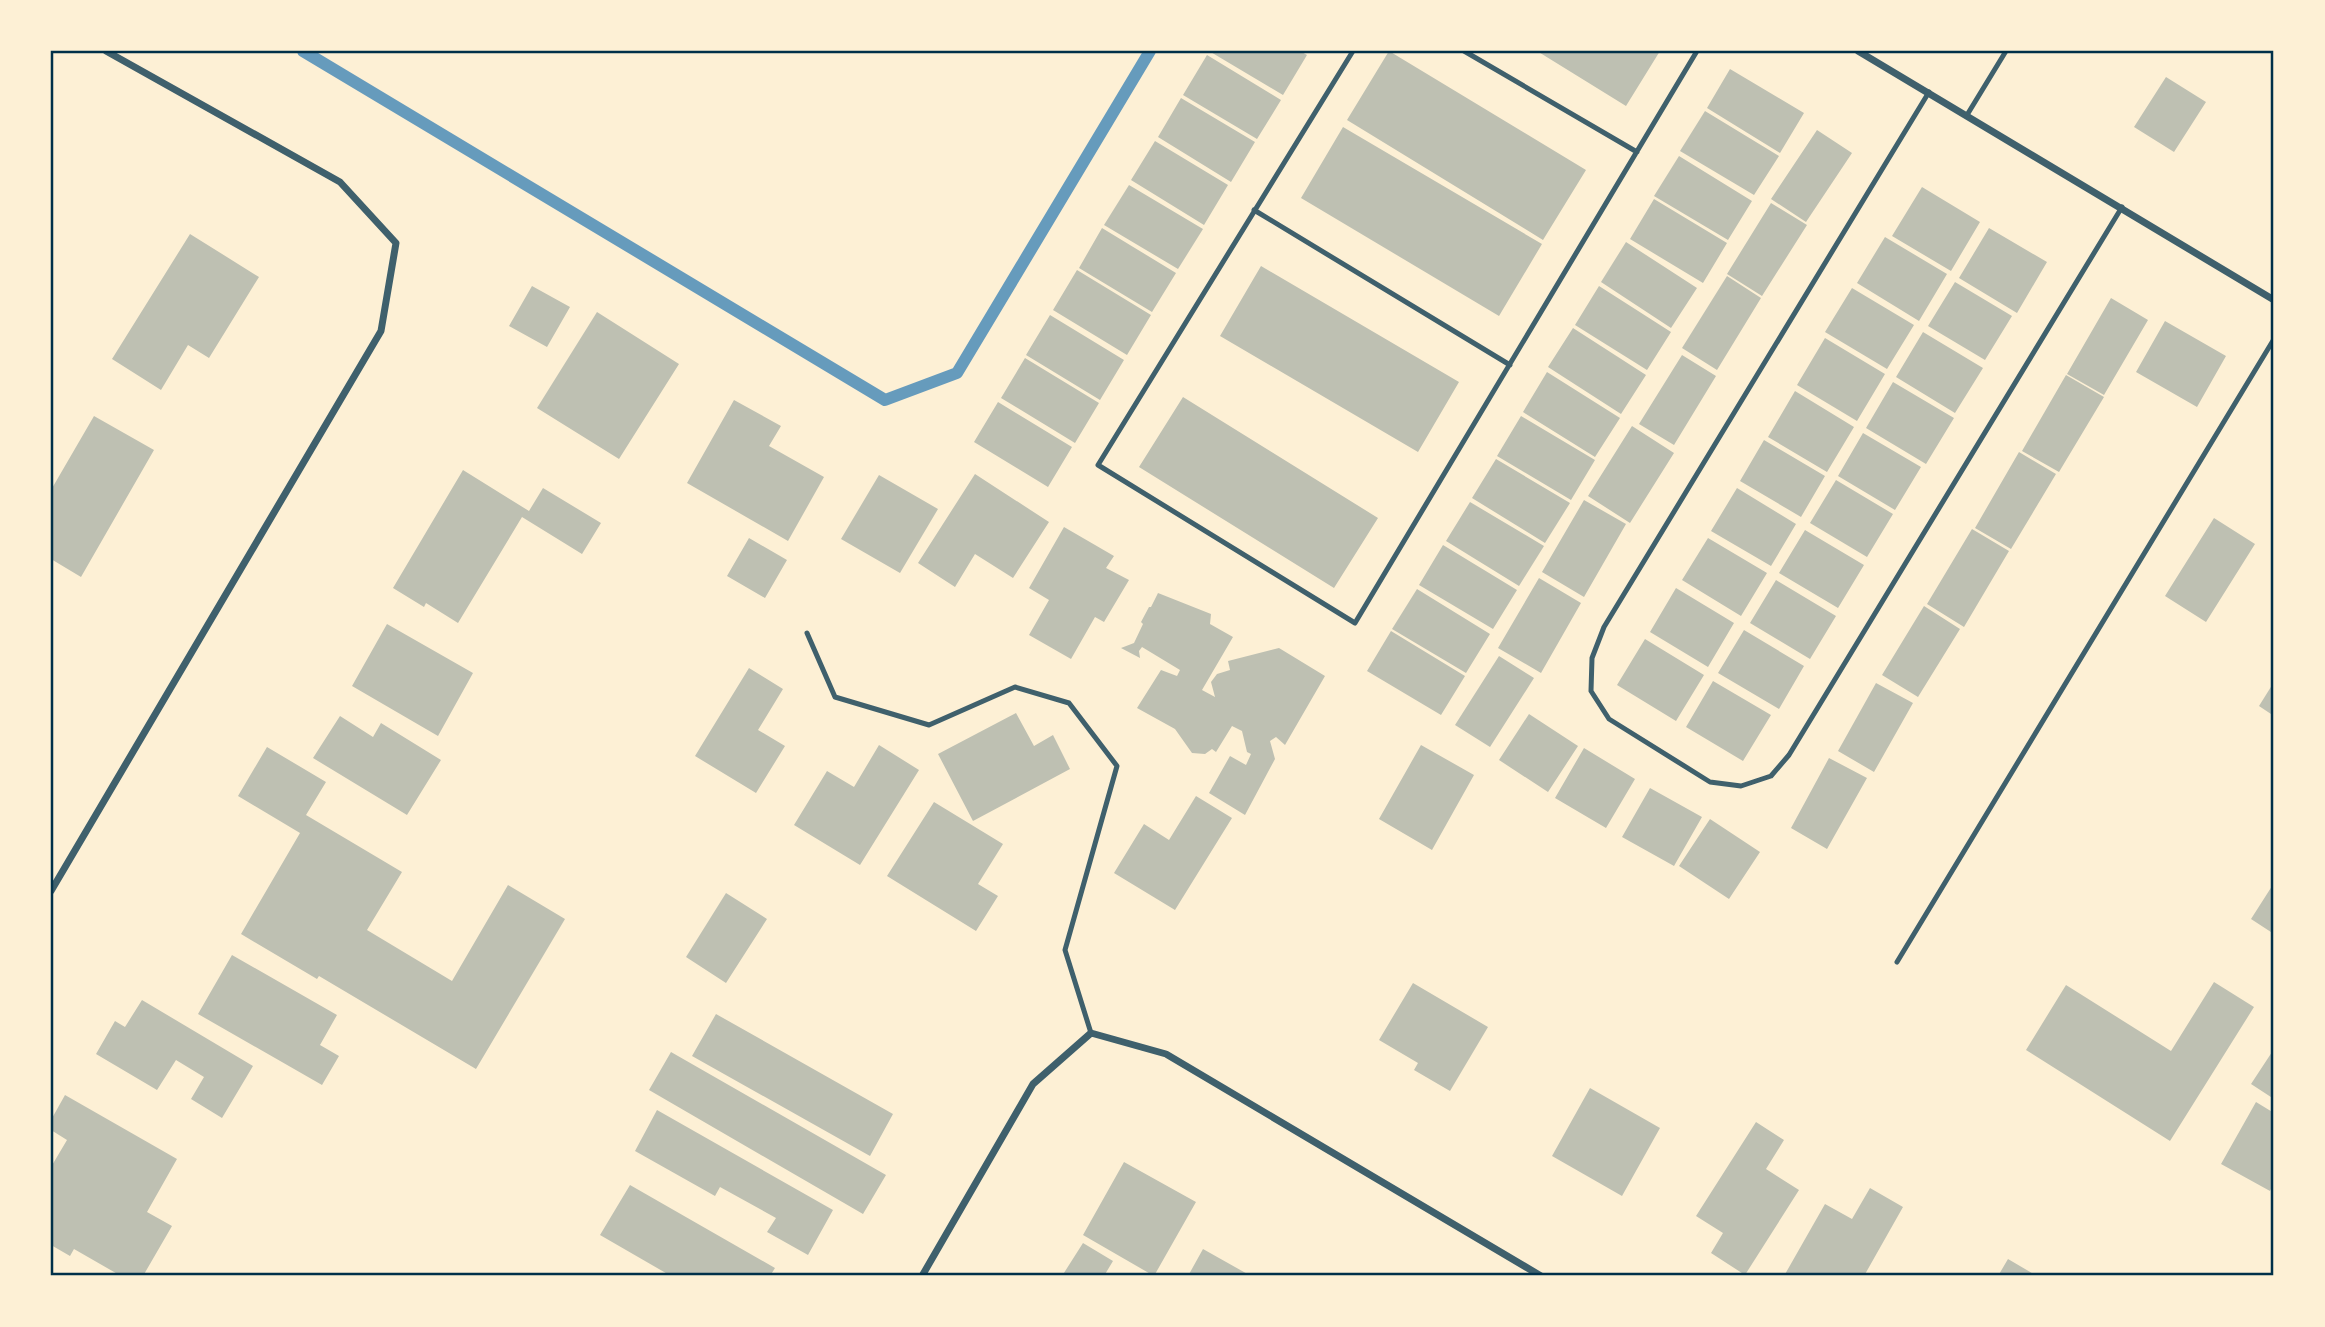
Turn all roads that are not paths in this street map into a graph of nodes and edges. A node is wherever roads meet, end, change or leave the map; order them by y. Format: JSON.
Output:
{"nodes":[{"id":1,"x":106,"y":51,"type":"edge"},
{"id":2,"x":1353,"y":51,"type":"edge"},
{"id":3,"x":1464,"y":51,"type":"edge"},
{"id":4,"x":1698,"y":51,"type":"edge"},
{"id":5,"x":1858,"y":51,"type":"edge"},
{"id":6,"x":2006,"y":51,"type":"edge"},
{"id":7,"x":1928,"y":92,"type":"junction"},
{"id":8,"x":1967,"y":116,"type":"junction"},
{"id":9,"x":1637,"y":152,"type":"junction"},
{"id":10,"x":2122,"y":207,"type":"junction"},
{"id":11,"x":1254,"y":210,"type":"junction"},
{"id":12,"x":2274,"y":300,"type":"edge"},
{"id":13,"x":2274,"y":340,"type":"edge"},
{"id":14,"x":1510,"y":365,"type":"junction"},
{"id":15,"x":807,"y":632,"type":"dead end"},
{"id":16,"x":51,"y":891,"type":"edge"},
{"id":17,"x":1897,"y":962,"type":"dead end"},
{"id":18,"x":1091,"y":1033,"type":"junction"},
{"id":19,"x":922,"y":1276,"type":"edge"},
{"id":20,"x":1541,"y":1276,"type":"edge"}],
"edges":[{"from":1,"to":16,"type":"street"},
{"from":2,"to":11,"type":"lane"},
{"from":3,"to":9,"type":"lane"},
{"from":4,"to":9,"type":"lane"},
{"from":5,"to":7,"type":"street"},
{"from":6,"to":8,"type":"lane"},
{"from":7,"to":8,"type":"street"},
{"from":7,"to":10,"type":"lane"},
{"from":8,"to":10,"type":"street"},
{"from":9,"to":14,"type":"lane"},
{"from":10,"to":12,"type":"street"},
{"from":11,"to":14,"type":"lane"},
{"from":11,"to":14,"type":"lane"},
{"from":13,"to":17,"type":"lane"},
{"from":15,"to":18,"type":"lane"},
{"from":18,"to":19,"type":"street"},
{"from":18,"to":20,"type":"street"}]}
